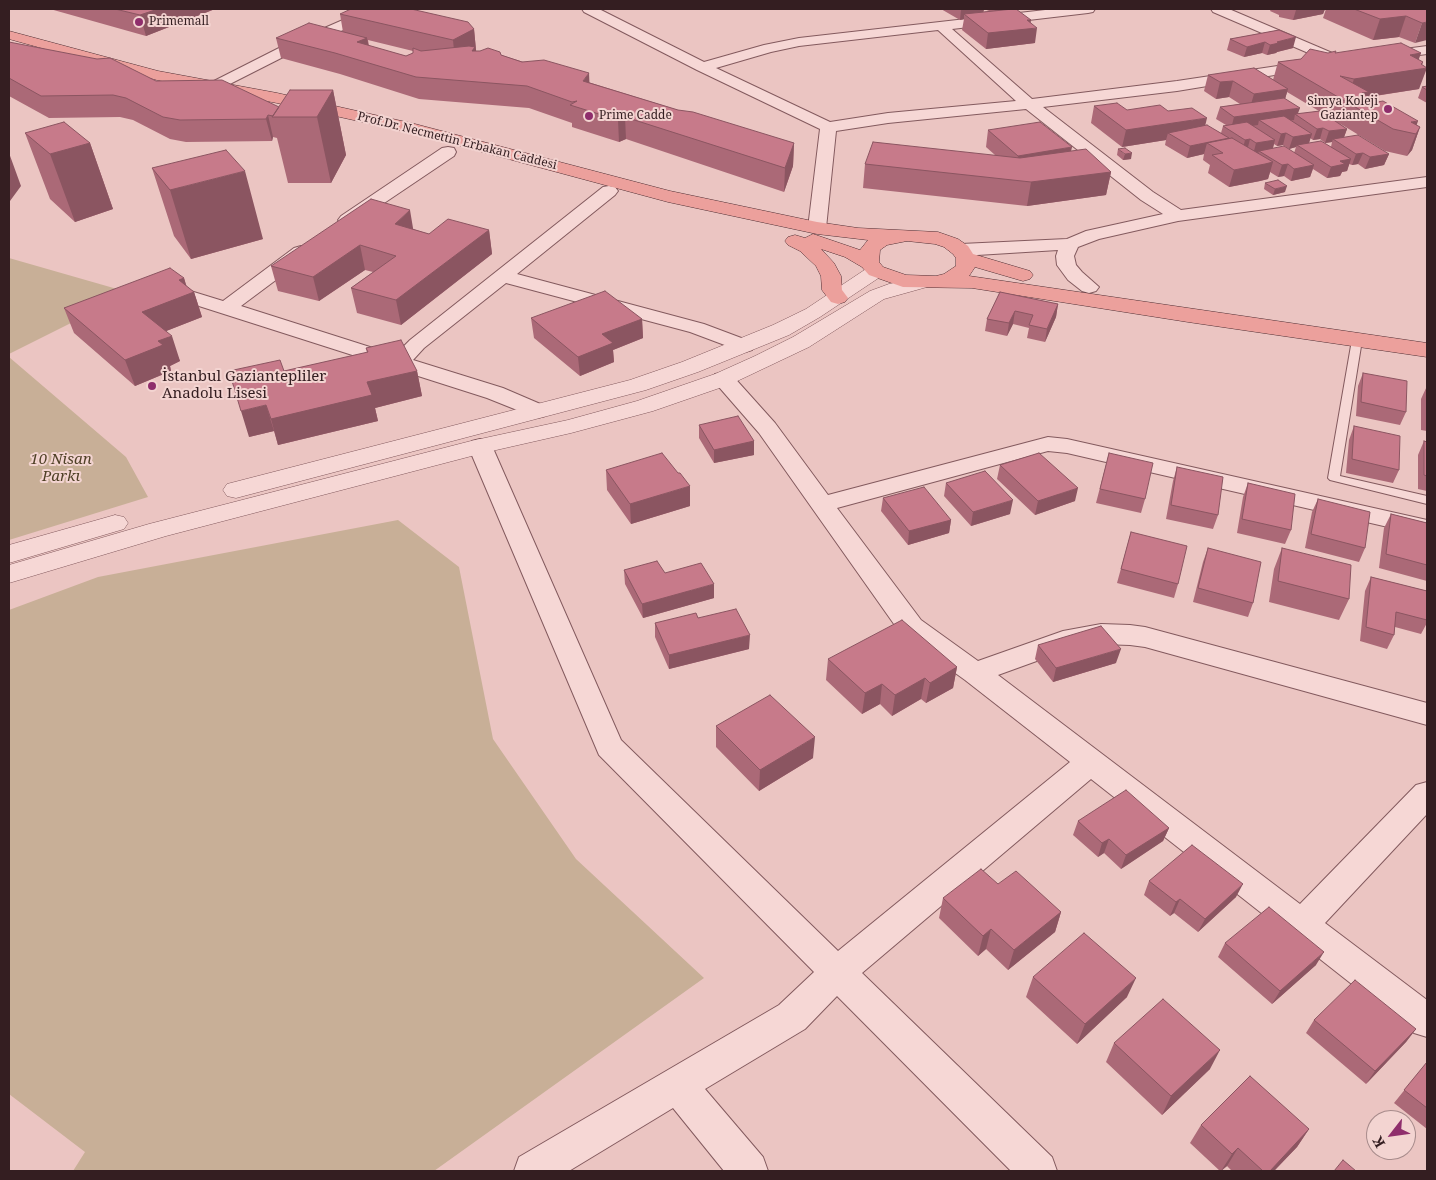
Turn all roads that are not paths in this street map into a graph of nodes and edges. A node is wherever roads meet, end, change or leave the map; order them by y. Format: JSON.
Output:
{"nodes":[{"id":1,"x":379,"y":9,"type":"edge"},
{"id":2,"x":589,"y":9,"type":"edge"},
{"id":3,"x":1088,"y":9,"type":"edge"},
{"id":4,"x":1218,"y":9,"type":"edge"},
{"id":5,"x":940,"y":25,"type":"junction"},
{"id":6,"x":9,"y":35,"type":"edge"},
{"id":7,"x":1427,"y":50,"type":"edge"},
{"id":8,"x":9,"y":51,"type":"edge"},
{"id":9,"x":1339,"y":61,"type":"junction"},
{"id":10,"x":702,"y":67,"type":"junction"},
{"id":11,"x":215,"y":86,"type":"junction"},
{"id":12,"x":1029,"y":104,"type":"junction"},
{"id":13,"x":828,"y":127,"type":"junction"},
{"id":14,"x":448,"y":152,"type":"junction"},
{"id":15,"x":1427,"y":182,"type":"edge"},
{"id":16,"x":609,"y":191,"type":"junction"},
{"id":17,"x":1178,"y":216,"type":"junction"},
{"id":18,"x":818,"y":228,"type":"junction"},
{"id":19,"x":334,"y":229,"type":"edge"},
{"id":20,"x":783,"y":233,"type":"junction"},
{"id":21,"x":907,"y":235,"type":"junction"},
{"id":22,"x":1093,"y":235,"type":"junction"},
{"id":23,"x":938,"y":238,"type":"junction"},
{"id":24,"x":318,"y":240,"type":"edge"},
{"id":25,"x":1070,"y":244,"type":"junction"},
{"id":26,"x":964,"y":254,"type":"junction"},
{"id":27,"x":873,"y":267,"type":"junction"},
{"id":28,"x":503,"y":276,"type":"junction"},
{"id":29,"x":928,"y":283,"type":"junction"},
{"id":30,"x":1089,"y":287,"type":"junction"},
{"id":31,"x":184,"y":295,"type":"edge"},
{"id":32,"x":838,"y":298,"type":"junction"},
{"id":33,"x":226,"y":308,"type":"junction"},
{"id":34,"x":1427,"y":334,"type":"edge"},
{"id":35,"x":1357,"y":340,"type":"junction"},
{"id":36,"x":745,"y":346,"type":"junction"},
{"id":37,"x":1427,"y":350,"type":"edge"},
{"id":38,"x":399,"y":363,"type":"junction"},
{"id":39,"x":723,"y":379,"type":"junction"},
{"id":40,"x":537,"y":411,"type":"junction"},
{"id":41,"x":480,"y":446,"type":"junction"},
{"id":42,"x":1427,"y":500,"type":"edge"},
{"id":43,"x":822,"y":504,"type":"junction"},
{"id":44,"x":1427,"y":528,"type":"edge"},
{"id":45,"x":9,"y":554,"type":"edge"},
{"id":46,"x":9,"y":574,"type":"edge"},
{"id":47,"x":975,"y":673,"type":"junction"},
{"id":48,"x":1427,"y":714,"type":"edge"},
{"id":49,"x":1090,"y":763,"type":"junction"},
{"id":50,"x":1427,"y":794,"type":"edge"},
{"id":51,"x":1302,"y":925,"type":"junction"},
{"id":52,"x":837,"y":973,"type":"junction"},
{"id":53,"x":1427,"y":1021,"type":"edge"},
{"id":54,"x":679,"y":1086,"type":"junction"},
{"id":55,"x":533,"y":1171,"type":"edge"},
{"id":56,"x":750,"y":1171,"type":"edge"},
{"id":57,"x":1038,"y":1171,"type":"edge"}],
"edges":[{"from":1,"to":11,"type":"street"},
{"from":2,"to":10,"type":"street"},
{"from":3,"to":5,"type":"street"},
{"from":4,"to":9,"type":"street"},
{"from":5,"to":10,"type":"street"},
{"from":5,"to":12,"type":"street"},
{"from":6,"to":11,"type":"main road","name":"Prof.Dr. Necmettin Erbakan Caddesi"},
{"from":7,"to":9,"type":"street"},
{"from":8,"to":14,"type":"main road","name":"Prof.Dr. Necmettin Erbakan Caddesi"},
{"from":9,"to":12,"type":"street"},
{"from":10,"to":13,"type":"street"},
{"from":11,"to":18,"type":"main road","name":"Prof.Dr. Necmettin Erbakan Caddesi"},
{"from":12,"to":13,"type":"street"},
{"from":12,"to":17,"type":"street"},
{"from":13,"to":18,"type":"street"},
{"from":14,"to":16,"type":"main road","name":"Prof.Dr. Necmettin Erbakan Caddesi"},
{"from":14,"to":19,"type":"street"},
{"from":15,"to":17,"type":"street"},
{"from":16,"to":20,"type":"main road","name":"Prof.Dr. Necmettin Erbakan Caddesi"},
{"from":16,"to":28,"type":"street"},
{"from":17,"to":22,"type":"street"},
{"from":18,"to":21,"type":"main road","name":"Prof.Dr. Necmettin Erbakan Caddesi"},
{"from":20,"to":27,"type":"main road","name":"Prof.Dr. Necmettin Erbakan Caddesi"},
{"from":20,"to":32,"type":"main road"},
{"from":21,"to":23,"type":"main road"},
{"from":21,"to":27,"type":"main road"},
{"from":22,"to":23,"type":"street"},
{"from":22,"to":25,"type":"street"},
{"from":23,"to":26,"type":"main road"},
{"from":24,"to":33,"type":"street"},
{"from":25,"to":26,"type":"street"},
{"from":25,"to":30,"type":"street"},
{"from":26,"to":29,"type":"main road"},
{"from":26,"to":30,"type":"main road"},
{"from":27,"to":29,"type":"main road","name":"Prof.Dr. Necmettin Erbakan Caddesi"},
{"from":27,"to":32,"type":"street"},
{"from":28,"to":36,"type":"street"},
{"from":28,"to":38,"type":"street"},
{"from":29,"to":35,"type":"main road","name":"Prof.Dr. Necmettin Erbakan Caddesi"},
{"from":29,"to":39,"type":"street"},
{"from":30,"to":34,"type":"main road"},
{"from":31,"to":33,"type":"street"},
{"from":32,"to":36,"type":"street"},
{"from":33,"to":38,"type":"street"},
{"from":35,"to":37,"type":"main road","name":"Prof.Dr. Necmettin Erbakan Caddesi"},
{"from":35,"to":42,"type":"lane"},
{"from":36,"to":40,"type":"street"},
{"from":38,"to":40,"type":"street"},
{"from":39,"to":41,"type":"street"},
{"from":39,"to":43,"type":"street"},
{"from":40,"to":45,"type":"street"},
{"from":41,"to":46,"type":"street"},
{"from":41,"to":52,"type":"street"},
{"from":43,"to":44,"type":"street"},
{"from":43,"to":47,"type":"street"},
{"from":47,"to":48,"type":"street"},
{"from":47,"to":49,"type":"street"},
{"from":49,"to":51,"type":"street"},
{"from":49,"to":52,"type":"street"},
{"from":50,"to":51,"type":"street"},
{"from":51,"to":53,"type":"street"},
{"from":52,"to":54,"type":"street"},
{"from":52,"to":57,"type":"street"},
{"from":54,"to":55,"type":"street"},
{"from":54,"to":56,"type":"street"}]}
